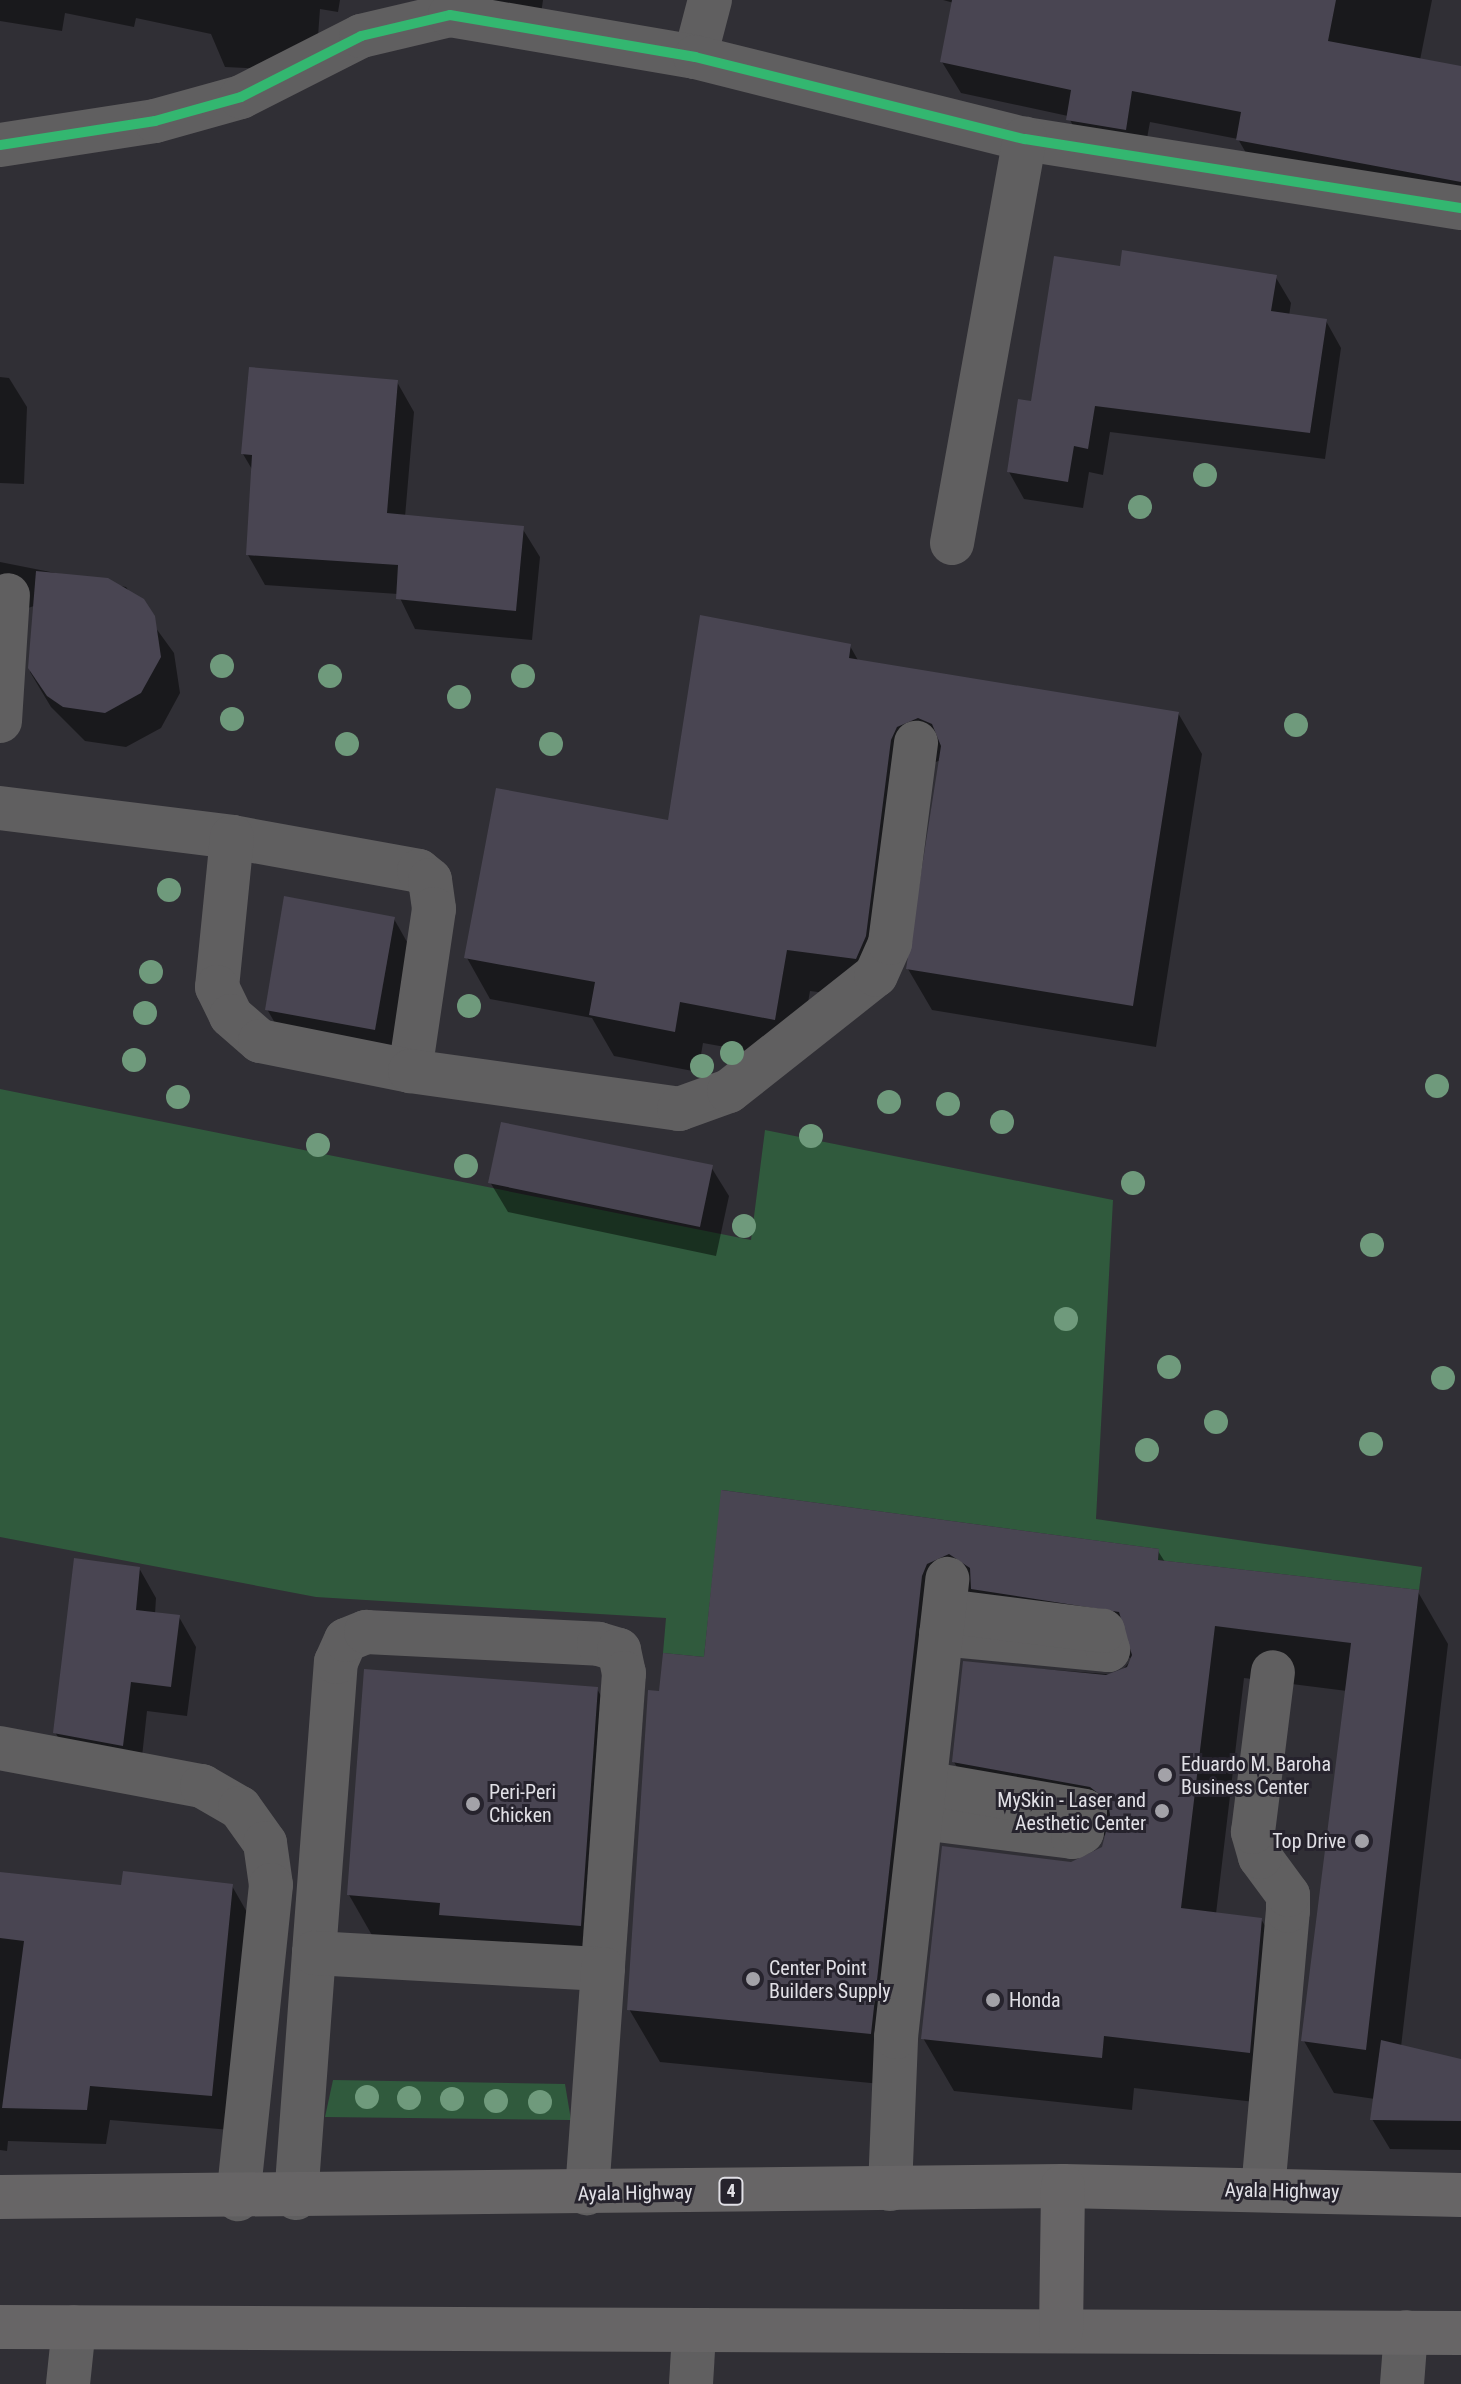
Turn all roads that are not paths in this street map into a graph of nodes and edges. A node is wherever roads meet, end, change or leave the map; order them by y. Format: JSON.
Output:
{"nodes":[{"id":1,"x":710,"y":0,"type":"edge"},
{"id":2,"x":695,"y":57,"type":"junction"},
{"id":3,"x":1025,"y":139,"type":"junction"},
{"id":4,"x":0,"y":145,"type":"edge"},
{"id":5,"x":1461,"y":208,"type":"edge"},
{"id":6,"x":952,"y":543,"type":"dead end"},
{"id":7,"x":8,"y":595,"type":"dead end"},
{"id":8,"x":0,"y":721,"type":"edge"},
{"id":9,"x":916,"y":743,"type":"dead end"},
{"id":10,"x":0,"y":808,"type":"edge"},
{"id":11,"x":232,"y":837,"type":"junction"},
{"id":12,"x":410,"y":1071,"type":"junction"},
{"id":13,"x":944,"y":1608,"type":"dead end"},
{"id":14,"x":1273,"y":1672,"type":"dead end"},
{"id":15,"x":0,"y":1748,"type":"edge"},
{"id":16,"x":314,"y":1953,"type":"junction"},
{"id":17,"x":603,"y":1969,"type":"junction"},
{"id":18,"x":1063,"y":2186,"type":"junction"},
{"id":19,"x":890,"y":2189,"type":"junction"},
{"id":20,"x":1263,"y":2190,"type":"junction"},
{"id":21,"x":587,"y":2193,"type":"junction"},
{"id":22,"x":1461,"y":2195,"type":"edge"},
{"id":23,"x":0,"y":2197,"type":"edge"},
{"id":24,"x":296,"y":2198,"type":"junction"},
{"id":25,"x":238,"y":2199,"type":"junction"},
{"id":26,"x":0,"y":2327,"type":"edge"},
{"id":27,"x":74,"y":2327,"type":"junction"},
{"id":28,"x":1061,"y":2331,"type":"junction"},
{"id":29,"x":1406,"y":2332,"type":"junction"},
{"id":30,"x":694,"y":2333,"type":"junction"},
{"id":31,"x":1461,"y":2333,"type":"edge"},
{"id":32,"x":68,"y":2384,"type":"edge"},
{"id":33,"x":691,"y":2384,"type":"edge"},
{"id":34,"x":1402,"y":2384,"type":"edge"}],
"edges":[{"from":1,"to":2,"type":"street"},
{"from":2,"to":3,"type":"street"},
{"from":2,"to":4,"type":"street"},
{"from":3,"to":5,"type":"street"},
{"from":3,"to":6,"type":"street"},
{"from":7,"to":8,"type":"street"},
{"from":9,"to":12,"type":"street"},
{"from":10,"to":11,"type":"street"},
{"from":11,"to":12,"type":"street"},
{"from":11,"to":12,"type":"street"},
{"from":13,"to":19,"type":"street"},
{"from":14,"to":20,"type":"street"},
{"from":15,"to":25,"type":"street"},
{"from":16,"to":17,"type":"street"},
{"from":16,"to":17,"type":"street"},
{"from":16,"to":24,"type":"street"},
{"from":17,"to":21,"type":"street"},
{"from":18,"to":19,"type":"highway","name":"Ayala Highway","number":"4"},
{"from":18,"to":20,"type":"highway","name":"Ayala Highway","number":"4"},
{"from":18,"to":28,"type":"highway"},
{"from":19,"to":21,"type":"highway","name":"Ayala Highway","number":"4"},
{"from":20,"to":22,"type":"highway","name":"Ayala Highway","number":"4"},
{"from":21,"to":24,"type":"highway","name":"Ayala Highway","number":"4"},
{"from":23,"to":25,"type":"highway","name":"Ayala Highway","number":"4"},
{"from":24,"to":25,"type":"highway","name":"Ayala Highway","number":"4"},
{"from":26,"to":27,"type":"highway"},
{"from":27,"to":30,"type":"highway"},
{"from":27,"to":32,"type":"street"},
{"from":28,"to":29,"type":"highway"},
{"from":28,"to":30,"type":"highway"},
{"from":29,"to":31,"type":"highway"},
{"from":29,"to":34,"type":"street"},
{"from":30,"to":33,"type":"street"}]}
